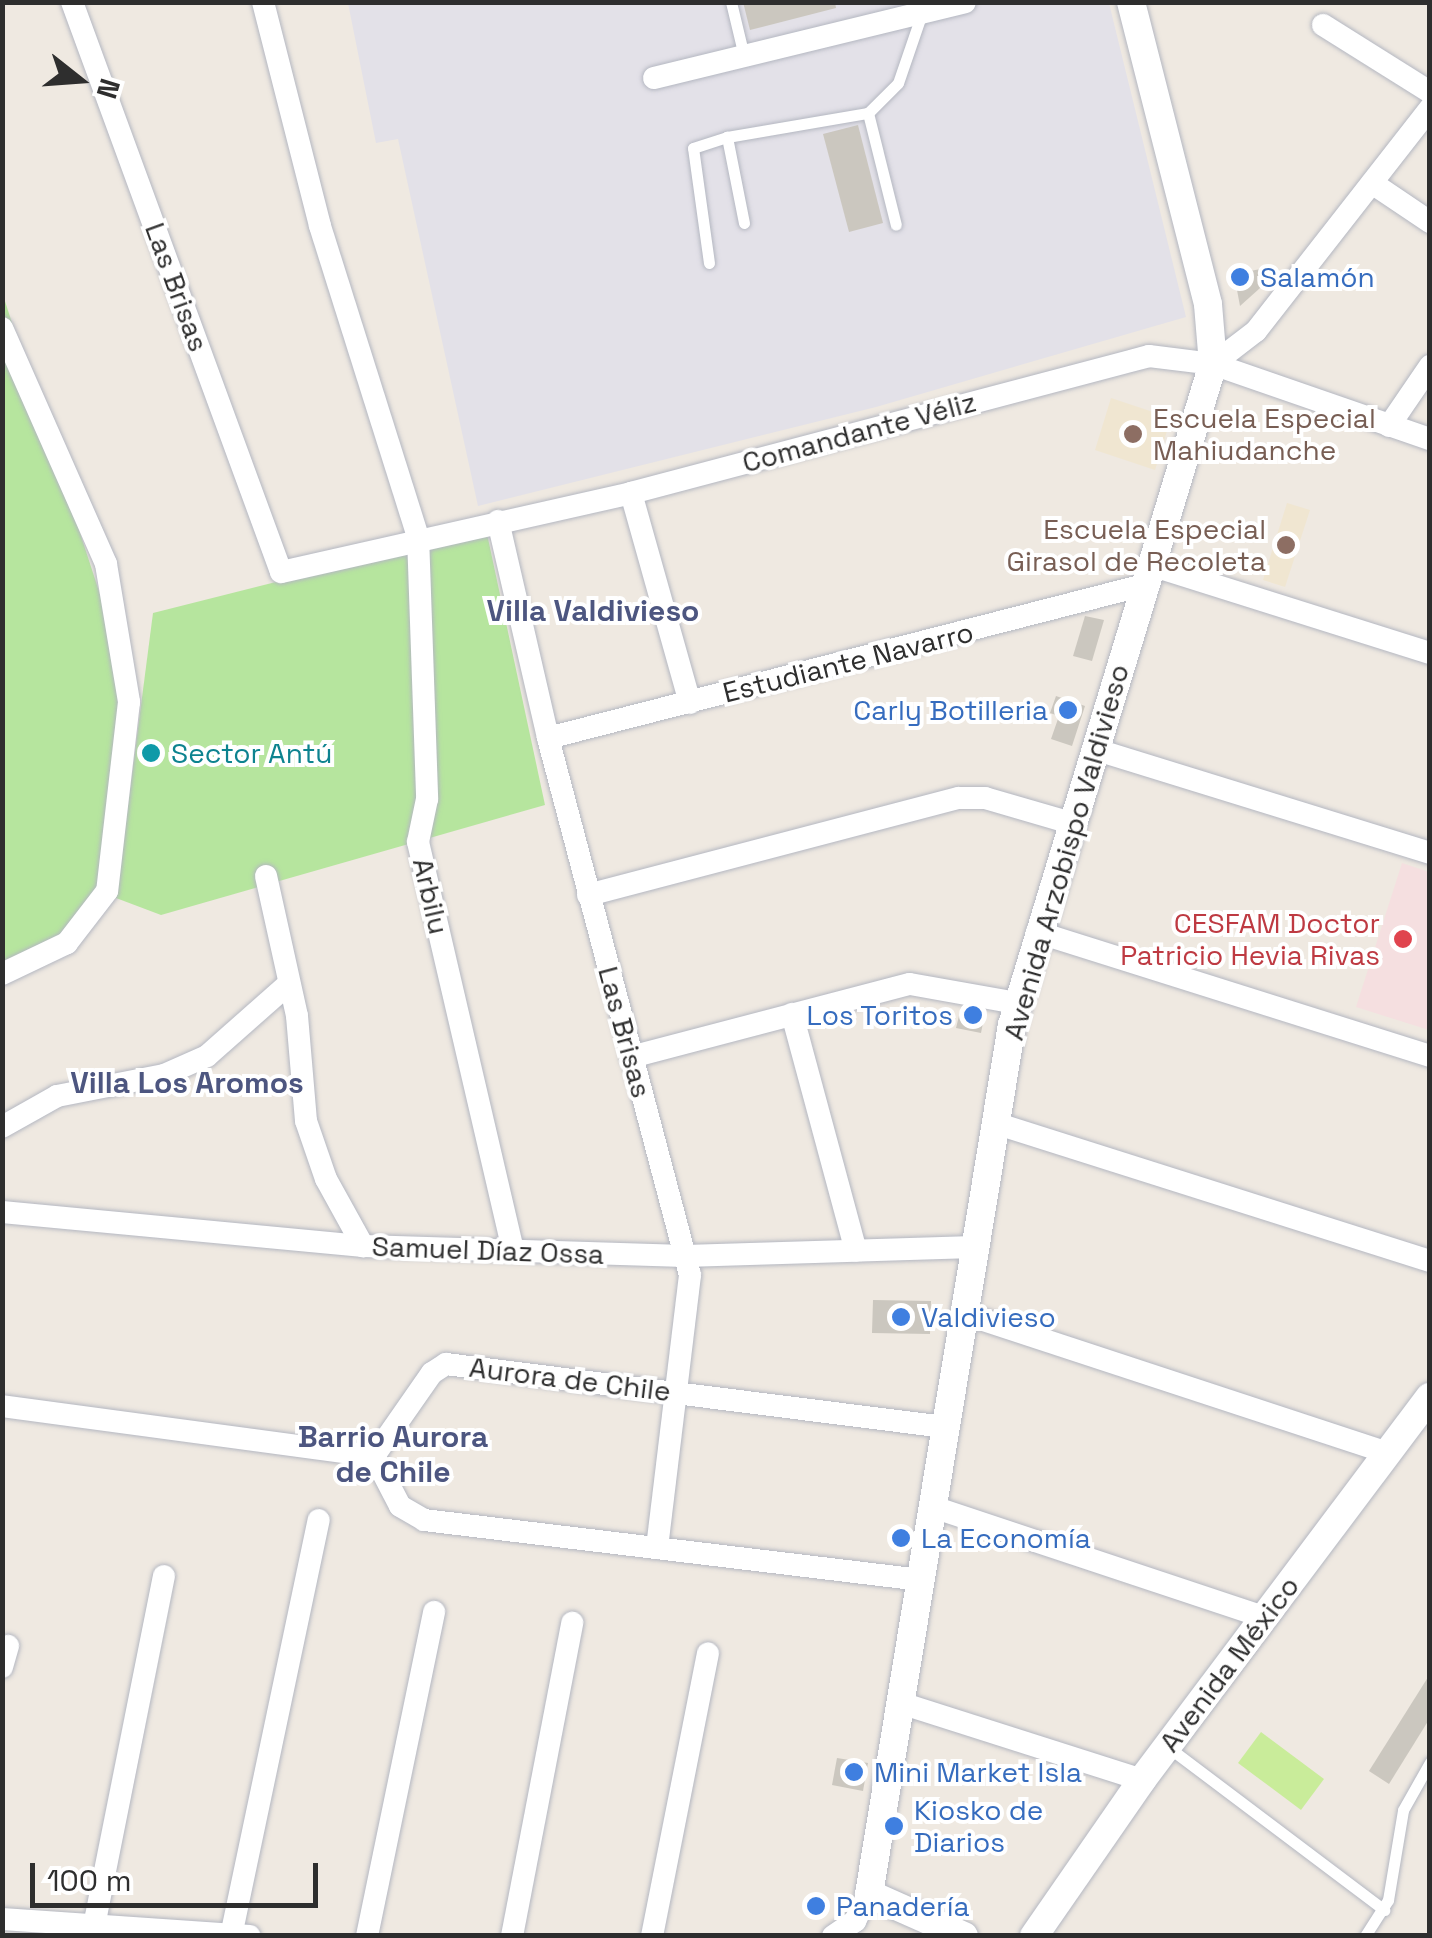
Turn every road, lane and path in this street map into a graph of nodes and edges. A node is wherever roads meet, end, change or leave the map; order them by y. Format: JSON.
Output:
{"nodes":[{"id":1,"x":72,"y":2,"type":"edge"},
{"id":2,"x":263,"y":2,"type":"edge"},
{"id":3,"x":732,"y":2,"type":"edge"},
{"id":4,"x":965,"y":2,"type":"edge"},
{"id":5,"x":1131,"y":2,"type":"edge"},
{"id":6,"x":922,"y":13,"type":"junction"},
{"id":7,"x":1323,"y":25,"type":"dead end"},
{"id":8,"x":744,"y":56,"type":"junction"},
{"id":9,"x":654,"y":78,"type":"dead end"},
{"id":10,"x":1430,"y":92,"type":"edge"},
{"id":11,"x":1430,"y":108,"type":"edge"},
{"id":12,"x":868,"y":113,"type":"junction"},
{"id":13,"x":727,"y":137,"type":"junction"},
{"id":14,"x":1372,"y":183,"type":"junction"},
{"id":15,"x":1430,"y":222,"type":"edge"},
{"id":16,"x":744,"y":223,"type":"dead end"},
{"id":17,"x":896,"y":225,"type":"dead end"},
{"id":18,"x":709,"y":263,"type":"dead end"},
{"id":19,"x":2,"y":328,"type":"edge"},
{"id":20,"x":1213,"y":364,"type":"junction"},
{"id":21,"x":1430,"y":366,"type":"edge"},
{"id":22,"x":1389,"y":426,"type":"junction"},
{"id":23,"x":1430,"y":439,"type":"edge"},
{"id":24,"x":631,"y":493,"type":"junction"},
{"id":25,"x":498,"y":520,"type":"junction"},
{"id":26,"x":418,"y":536,"type":"junction"},
{"id":27,"x":282,"y":572,"type":"joint"},
{"id":28,"x":1150,"y":575,"type":"junction"},
{"id":29,"x":1430,"y":653,"type":"edge"},
{"id":30,"x":690,"y":703,"type":"junction"},
{"id":31,"x":548,"y":738,"type":"junction"},
{"id":32,"x":1094,"y":748,"type":"junction"},
{"id":33,"x":1071,"y":823,"type":"junction"},
{"id":34,"x":1430,"y":853,"type":"edge"},
{"id":35,"x":266,"y":876,"type":"dead end"},
{"id":36,"x":588,"y":895,"type":"junction"},
{"id":37,"x":1037,"y":932,"type":"junction"},
{"id":38,"x":2,"y":974,"type":"edge"},
{"id":39,"x":286,"y":986,"type":"junction"},
{"id":40,"x":1017,"y":1003,"type":"junction"},
{"id":41,"x":792,"y":1014,"type":"junction"},
{"id":42,"x":1430,"y":1056,"type":"edge"},
{"id":43,"x":631,"y":1057,"type":"junction"},
{"id":44,"x":995,"y":1123,"type":"junction"},
{"id":45,"x":2,"y":1127,"type":"edge"},
{"id":46,"x":2,"y":1212,"type":"edge"},
{"id":47,"x":362,"y":1246,"type":"junction"},
{"id":48,"x":974,"y":1247,"type":"junction"},
{"id":49,"x":513,"y":1249,"type":"junction"},
{"id":50,"x":856,"y":1250,"type":"junction"},
{"id":51,"x":686,"y":1256,"type":"junction"},
{"id":52,"x":1430,"y":1261,"type":"edge"},
{"id":53,"x":962,"y":1313,"type":"junction"},
{"id":54,"x":676,"y":1393,"type":"junction"},
{"id":55,"x":1430,"y":1397,"type":"edge"},
{"id":56,"x":2,"y":1406,"type":"edge"},
{"id":57,"x":945,"y":1427,"type":"junction"},
{"id":58,"x":1389,"y":1452,"type":"junction"},
{"id":59,"x":374,"y":1456,"type":"junction"},
{"id":60,"x":933,"y":1507,"type":"junction"},
{"id":61,"x":319,"y":1520,"type":"dead end"},
{"id":62,"x":657,"y":1548,"type":"junction"},
{"id":63,"x":164,"y":1576,"type":"dead end"},
{"id":64,"x":921,"y":1580,"type":"junction"},
{"id":65,"x":434,"y":1612,"type":"dead end"},
{"id":66,"x":1264,"y":1618,"type":"junction"},
{"id":67,"x":572,"y":1623,"type":"dead end"},
{"id":68,"x":708,"y":1653,"type":"dead end"},
{"id":69,"x":901,"y":1703,"type":"junction"},
{"id":70,"x":1167,"y":1747,"type":"junction"},
{"id":71,"x":1430,"y":1762,"type":"edge"},
{"id":72,"x":1142,"y":1780,"type":"junction"},
{"id":73,"x":870,"y":1894,"type":"junction"},
{"id":74,"x":1384,"y":1910,"type":"junction"},
{"id":75,"x":2,"y":1919,"type":"edge"},
{"id":76,"x":94,"y":1929,"type":"edge"},
{"id":77,"x":237,"y":1935,"type":"edge"},
{"id":78,"x":367,"y":1936,"type":"edge"},
{"id":79,"x":512,"y":1936,"type":"edge"},
{"id":80,"x":652,"y":1936,"type":"edge"},
{"id":81,"x":833,"y":1936,"type":"edge"},
{"id":82,"x":964,"y":1936,"type":"edge"},
{"id":83,"x":1034,"y":1936,"type":"edge"},
{"id":84,"x":1365,"y":1936,"type":"edge"}],
"edges":[{"from":1,"to":27,"type":"street","name":"Las Brisas"},
{"from":2,"to":26,"type":"street","name":"Arbilu"},
{"from":3,"to":8,"type":"lane"},
{"from":4,"to":6,"type":"street"},
{"from":5,"to":20,"type":"street","name":"Avenida Arzobispo Valdivieso"},
{"from":6,"to":8,"type":"street"},
{"from":6,"to":12,"type":"lane"},
{"from":7,"to":10,"type":"street"},
{"from":8,"to":9,"type":"street"},
{"from":11,"to":14,"type":"street"},
{"from":12,"to":13,"type":"lane"},
{"from":12,"to":17,"type":"lane"},
{"from":13,"to":16,"type":"lane"},
{"from":13,"to":18,"type":"lane"},
{"from":14,"to":15,"type":"street"},
{"from":14,"to":20,"type":"street"},
{"from":19,"to":38,"type":"street"},
{"from":20,"to":22,"type":"street","name":"Comandante Véliz"},
{"from":20,"to":24,"type":"street","name":"Comandante Véliz"},
{"from":20,"to":28,"type":"street","name":"Avenida Arzobispo Valdivieso"},
{"from":21,"to":22,"type":"street"},
{"from":22,"to":23,"type":"street","name":"Comandante Véliz"},
{"from":24,"to":25,"type":"street","name":"Comandante Véliz"},
{"from":24,"to":30,"type":"street"},
{"from":25,"to":26,"type":"street","name":"Comandante Véliz"},
{"from":25,"to":31,"type":"street","name":"Las Brisas"},
{"from":26,"to":27,"type":"street","name":"Comandante Véliz"},
{"from":26,"to":49,"type":"street","name":"Arbilu"},
{"from":28,"to":29,"type":"street"},
{"from":28,"to":30,"type":"street","name":"Estudiante Navarro"},
{"from":28,"to":32,"type":"street","name":"Avenida Arzobispo Valdivieso"},
{"from":30,"to":31,"type":"street","name":"Estudiante Navarro"},
{"from":31,"to":36,"type":"street","name":"Las Brisas"},
{"from":32,"to":33,"type":"street","name":"Avenida Arzobispo Valdivieso"},
{"from":32,"to":34,"type":"street"},
{"from":33,"to":36,"type":"street"},
{"from":33,"to":37,"type":"street","name":"Avenida Arzobispo Valdivieso"},
{"from":35,"to":39,"type":"street"},
{"from":36,"to":43,"type":"street","name":"Las Brisas"},
{"from":37,"to":40,"type":"street","name":"Avenida Arzobispo Valdivieso"},
{"from":37,"to":42,"type":"street"},
{"from":39,"to":45,"type":"street"},
{"from":39,"to":47,"type":"street"},
{"from":40,"to":41,"type":"street"},
{"from":40,"to":44,"type":"street","name":"Avenida Arzobispo Valdivieso"},
{"from":41,"to":43,"type":"street"},
{"from":41,"to":50,"type":"street"},
{"from":43,"to":51,"type":"street","name":"Las Brisas"},
{"from":44,"to":48,"type":"street","name":"Avenida Arzobispo Valdivieso"},
{"from":44,"to":52,"type":"street"},
{"from":46,"to":47,"type":"street","name":"Samuel Díaz Ossa"},
{"from":47,"to":49,"type":"street","name":"Samuel Díaz Ossa"},
{"from":48,"to":50,"type":"street","name":"Samuel Díaz Ossa"},
{"from":48,"to":53,"type":"street","name":"Avenida Arzobispo Valdivieso"},
{"from":49,"to":51,"type":"street","name":"Samuel Díaz Ossa"},
{"from":50,"to":51,"type":"street","name":"Samuel Díaz Ossa"},
{"from":51,"to":54,"type":"street","name":"Las Brisas"},
{"from":53,"to":57,"type":"street","name":"Avenida Arzobispo Valdivieso"},
{"from":53,"to":58,"type":"street"},
{"from":54,"to":57,"type":"street","name":"Aurora de Chile"},
{"from":54,"to":59,"type":"street","name":"Aurora de Chile"},
{"from":54,"to":62,"type":"street","name":"Las Brisas"},
{"from":55,"to":58,"type":"street","name":"Avenida México"},
{"from":56,"to":59,"type":"street"},
{"from":57,"to":60,"type":"street","name":"Avenida Arzobispo Valdivieso"},
{"from":58,"to":66,"type":"street","name":"Avenida México"},
{"from":59,"to":62,"type":"street"},
{"from":60,"to":64,"type":"street","name":"Avenida Arzobispo Valdivieso"},
{"from":60,"to":66,"type":"street"},
{"from":61,"to":77,"type":"street"},
{"from":62,"to":64,"type":"street"},
{"from":63,"to":76,"type":"street"},
{"from":64,"to":69,"type":"street","name":"Avenida Arzobispo Valdivieso"},
{"from":65,"to":78,"type":"street"},
{"from":66,"to":70,"type":"street","name":"Avenida México"},
{"from":67,"to":79,"type":"street"},
{"from":68,"to":80,"type":"street"},
{"from":69,"to":72,"type":"street"},
{"from":69,"to":73,"type":"street","name":"Avenida Arzobispo Valdivieso"},
{"from":70,"to":72,"type":"street","name":"Avenida México"},
{"from":70,"to":74,"type":"lane"},
{"from":71,"to":74,"type":"lane"},
{"from":72,"to":83,"type":"street","name":"Avenida México"},
{"from":73,"to":81,"type":"street"},
{"from":73,"to":82,"type":"street"},
{"from":74,"to":84,"type":"lane"},
{"from":75,"to":76,"type":"street"},
{"from":76,"to":77,"type":"street"}]}
